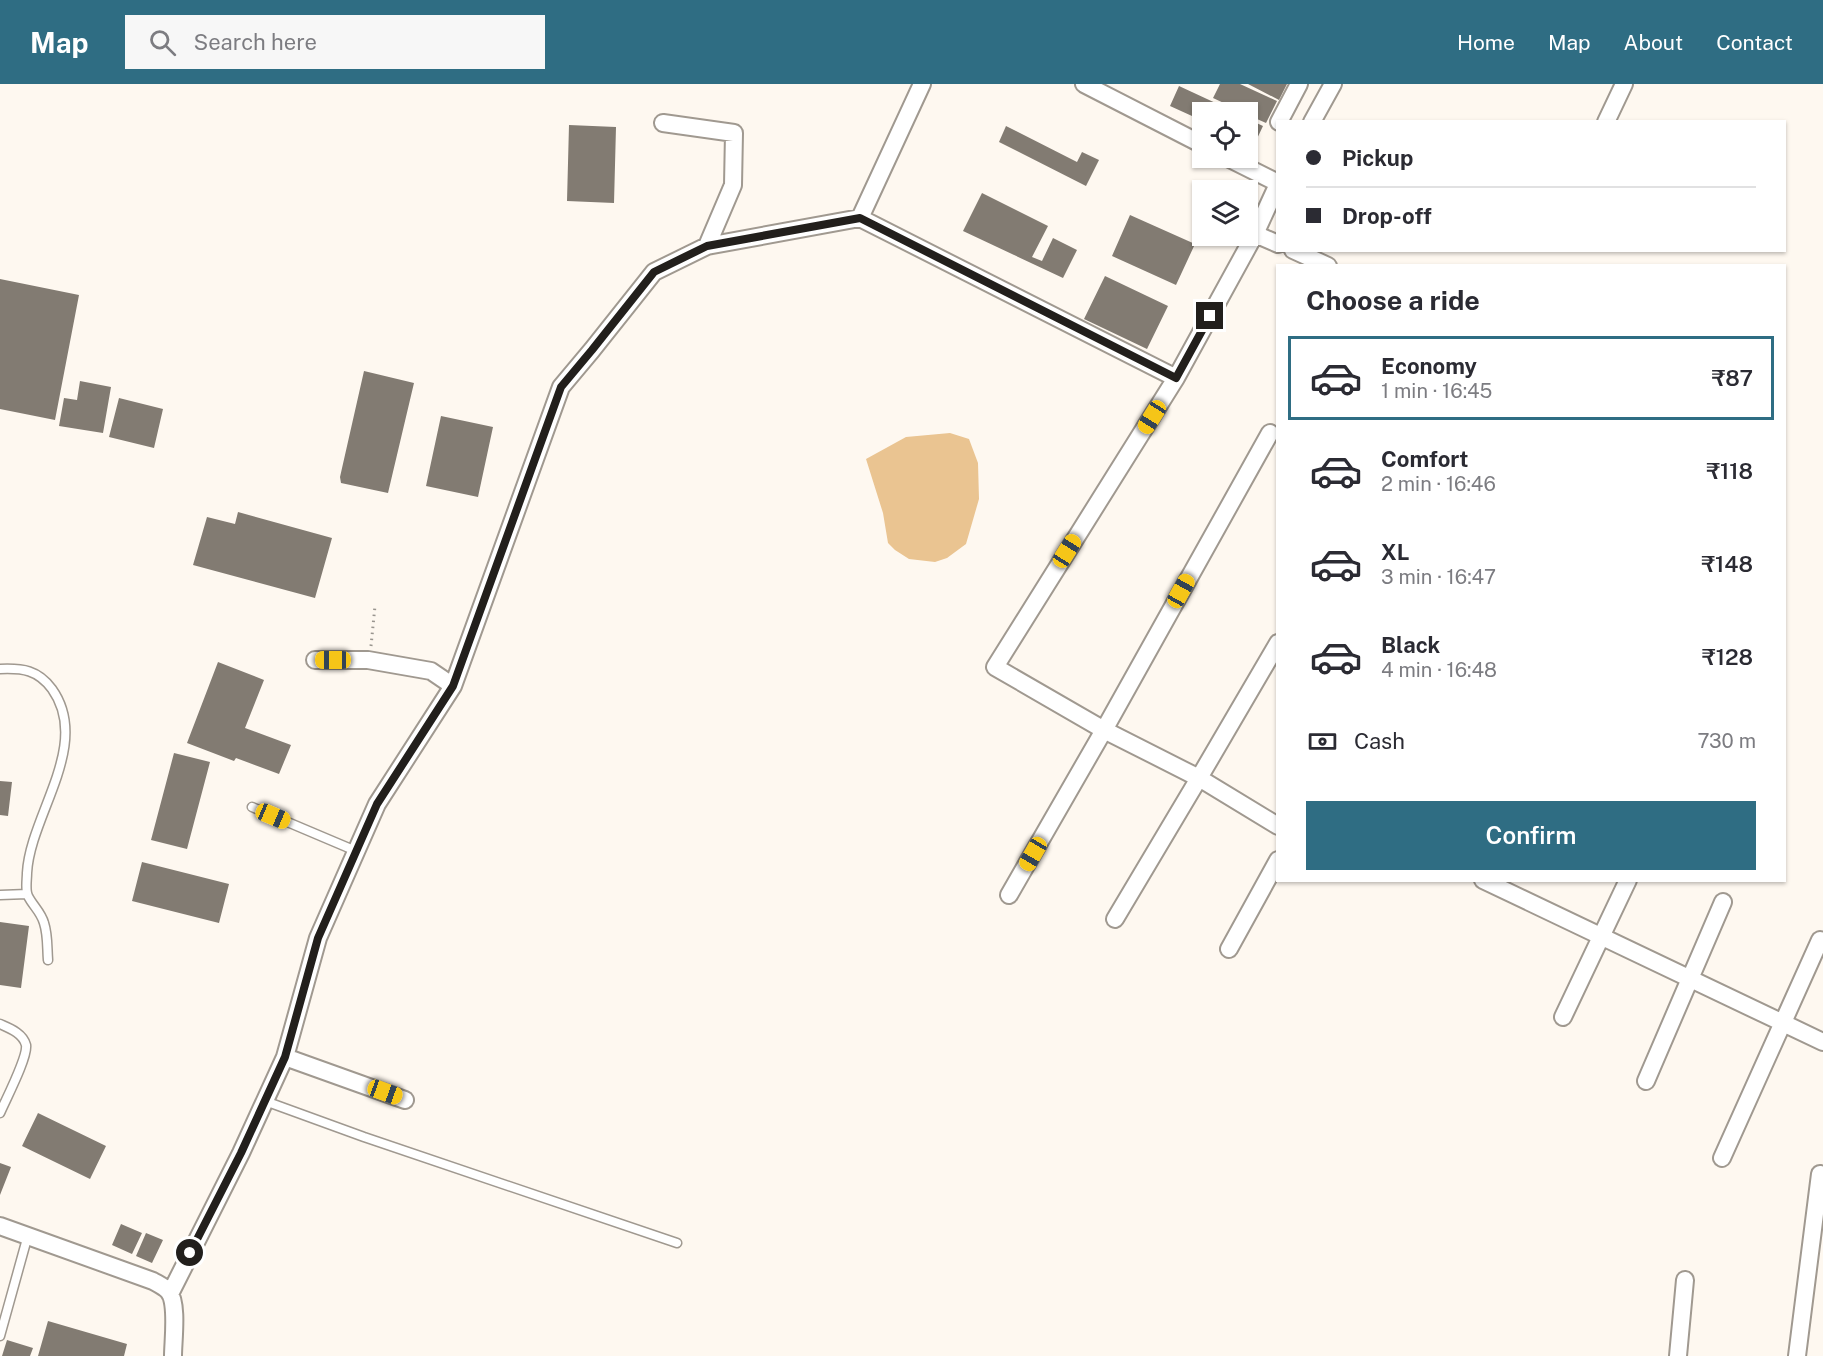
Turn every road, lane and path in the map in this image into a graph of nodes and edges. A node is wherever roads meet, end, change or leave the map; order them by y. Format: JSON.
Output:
{"nodes":[{"id":1,"x":922,"y":84,"type":"edge"},
{"id":2,"x":1084,"y":84,"type":"edge"},
{"id":3,"x":1299,"y":84,"type":"edge"},
{"id":4,"x":1333,"y":84,"type":"edge"},
{"id":5,"x":1624,"y":84,"type":"edge"},
{"id":6,"x":1280,"y":120,"type":"edge"},
{"id":7,"x":1313,"y":120,"type":"edge"},
{"id":8,"x":1607,"y":120,"type":"edge"},
{"id":9,"x":663,"y":123,"type":"dead end"},
{"id":10,"x":1192,"y":139,"type":"edge"},
{"id":11,"x":1248,"y":168,"type":"edge"},
{"id":12,"x":1276,"y":182,"type":"edge"},
{"id":13,"x":1276,"y":187,"type":"edge"},
{"id":14,"x":860,"y":218,"type":"junction"},
{"id":15,"x":1258,"y":227,"type":"edge"},
{"id":16,"x":1258,"y":235,"type":"edge"},
{"id":17,"x":1276,"y":243,"type":"edge"},
{"id":18,"x":707,"y":246,"type":"junction"},
{"id":19,"x":1248,"y":246,"type":"edge"},
{"id":20,"x":1298,"y":252,"type":"edge"},
{"id":21,"x":1323,"y":261,"type":"edge"},
{"id":22,"x":1176,"y":378,"type":"junction"},
{"id":23,"x":1270,"y":433,"type":"dead end"},
{"id":24,"x":375,"y":606,"type":"dead end"},
{"id":25,"x":1276,"y":646,"type":"edge"},
{"id":26,"x":315,"y":660,"type":"dead end"},
{"id":27,"x":370,"y":660,"type":"junction"},
{"id":28,"x":0,"y":669,"type":"edge"},
{"id":29,"x":453,"y":686,"type":"junction"},
{"id":30,"x":1104,"y":730,"type":"junction"},
{"id":31,"x":1199,"y":778,"type":"junction"},
{"id":32,"x":252,"y":807,"type":"dead end"},
{"id":33,"x":1276,"y":825,"type":"edge"},
{"id":34,"x":356,"y":851,"type":"junction"},
{"id":35,"x":1276,"y":864,"type":"edge"},
{"id":36,"x":1492,"y":882,"type":"edge"},
{"id":37,"x":1627,"y":882,"type":"edge"},
{"id":38,"x":1513,"y":887,"type":"edge"},
{"id":39,"x":27,"y":894,"type":"junction"},
{"id":40,"x":0,"y":895,"type":"edge"},
{"id":41,"x":1010,"y":896,"type":"dead end"},
{"id":42,"x":1723,"y":902,"type":"dead end"},
{"id":43,"x":1115,"y":919,"type":"dead end"},
{"id":44,"x":1601,"y":936,"type":"junction"},
{"id":45,"x":1820,"y":940,"type":"dead end"},
{"id":46,"x":1229,"y":949,"type":"dead end"},
{"id":47,"x":48,"y":960,"type":"dead end"},
{"id":48,"x":1690,"y":979,"type":"junction"},
{"id":49,"x":1563,"y":1017,"type":"dead end"},
{"id":50,"x":1782,"y":1023,"type":"junction"},
{"id":51,"x":0,"y":1024,"type":"edge"},
{"id":52,"x":1823,"y":1042,"type":"edge"},
{"id":53,"x":285,"y":1057,"type":"junction"},
{"id":54,"x":1646,"y":1082,"type":"dead end"},
{"id":55,"x":405,"y":1100,"type":"dead end"},
{"id":56,"x":265,"y":1101,"type":"junction"},
{"id":57,"x":0,"y":1113,"type":"edge"},
{"id":58,"x":1722,"y":1158,"type":"dead end"},
{"id":59,"x":1821,"y":1174,"type":"dead end"},
{"id":60,"x":0,"y":1226,"type":"edge"},
{"id":61,"x":28,"y":1235,"type":"junction"},
{"id":62,"x":677,"y":1243,"type":"dead end"},
{"id":63,"x":1684,"y":1280,"type":"dead end"},
{"id":64,"x":170,"y":1294,"type":"junction"},
{"id":65,"x":0,"y":1336,"type":"edge"},
{"id":66,"x":173,"y":1356,"type":"edge"},
{"id":67,"x":1678,"y":1356,"type":"edge"},
{"id":68,"x":1797,"y":1356,"type":"edge"}],
"edges":[{"from":1,"to":14,"type":"street"},
{"from":2,"to":10,"type":"street"},
{"from":3,"to":6,"type":"street"},
{"from":4,"to":7,"type":"street"},
{"from":5,"to":8,"type":"street"},
{"from":9,"to":18,"type":"street"},
{"from":11,"to":12,"type":"street"},
{"from":13,"to":15,"type":"street"},
{"from":14,"to":18,"type":"street"},
{"from":14,"to":22,"type":"street"},
{"from":16,"to":17,"type":"street"},
{"from":18,"to":29,"type":"street"},
{"from":19,"to":22,"type":"street"},
{"from":20,"to":21,"type":"street"},
{"from":22,"to":30,"type":"street"},
{"from":23,"to":30,"type":"street"},
{"from":24,"to":27,"type":"path"},
{"from":25,"to":31,"type":"street"},
{"from":26,"to":27,"type":"street"},
{"from":27,"to":29,"type":"street"},
{"from":28,"to":39,"type":"lane"},
{"from":29,"to":34,"type":"street"},
{"from":30,"to":31,"type":"street"},
{"from":30,"to":41,"type":"street"},
{"from":31,"to":33,"type":"street"},
{"from":31,"to":43,"type":"street"},
{"from":32,"to":34,"type":"lane"},
{"from":34,"to":53,"type":"street"},
{"from":35,"to":46,"type":"street"},
{"from":36,"to":38,"type":"street"},
{"from":37,"to":44,"type":"street"},
{"from":38,"to":44,"type":"street"},
{"from":39,"to":40,"type":"lane"},
{"from":39,"to":47,"type":"lane"},
{"from":42,"to":48,"type":"street"},
{"from":44,"to":48,"type":"street"},
{"from":44,"to":49,"type":"street"},
{"from":45,"to":50,"type":"street"},
{"from":48,"to":50,"type":"street"},
{"from":48,"to":54,"type":"street"},
{"from":50,"to":52,"type":"street"},
{"from":50,"to":58,"type":"street"},
{"from":51,"to":57,"type":"lane"},
{"from":53,"to":55,"type":"street"},
{"from":53,"to":56,"type":"street"},
{"from":56,"to":62,"type":"lane"},
{"from":56,"to":64,"type":"street"},
{"from":59,"to":68,"type":"street"},
{"from":60,"to":61,"type":"street"},
{"from":61,"to":64,"type":"street"},
{"from":61,"to":65,"type":"lane"},
{"from":63,"to":67,"type":"street"},
{"from":64,"to":66,"type":"street"}]}
